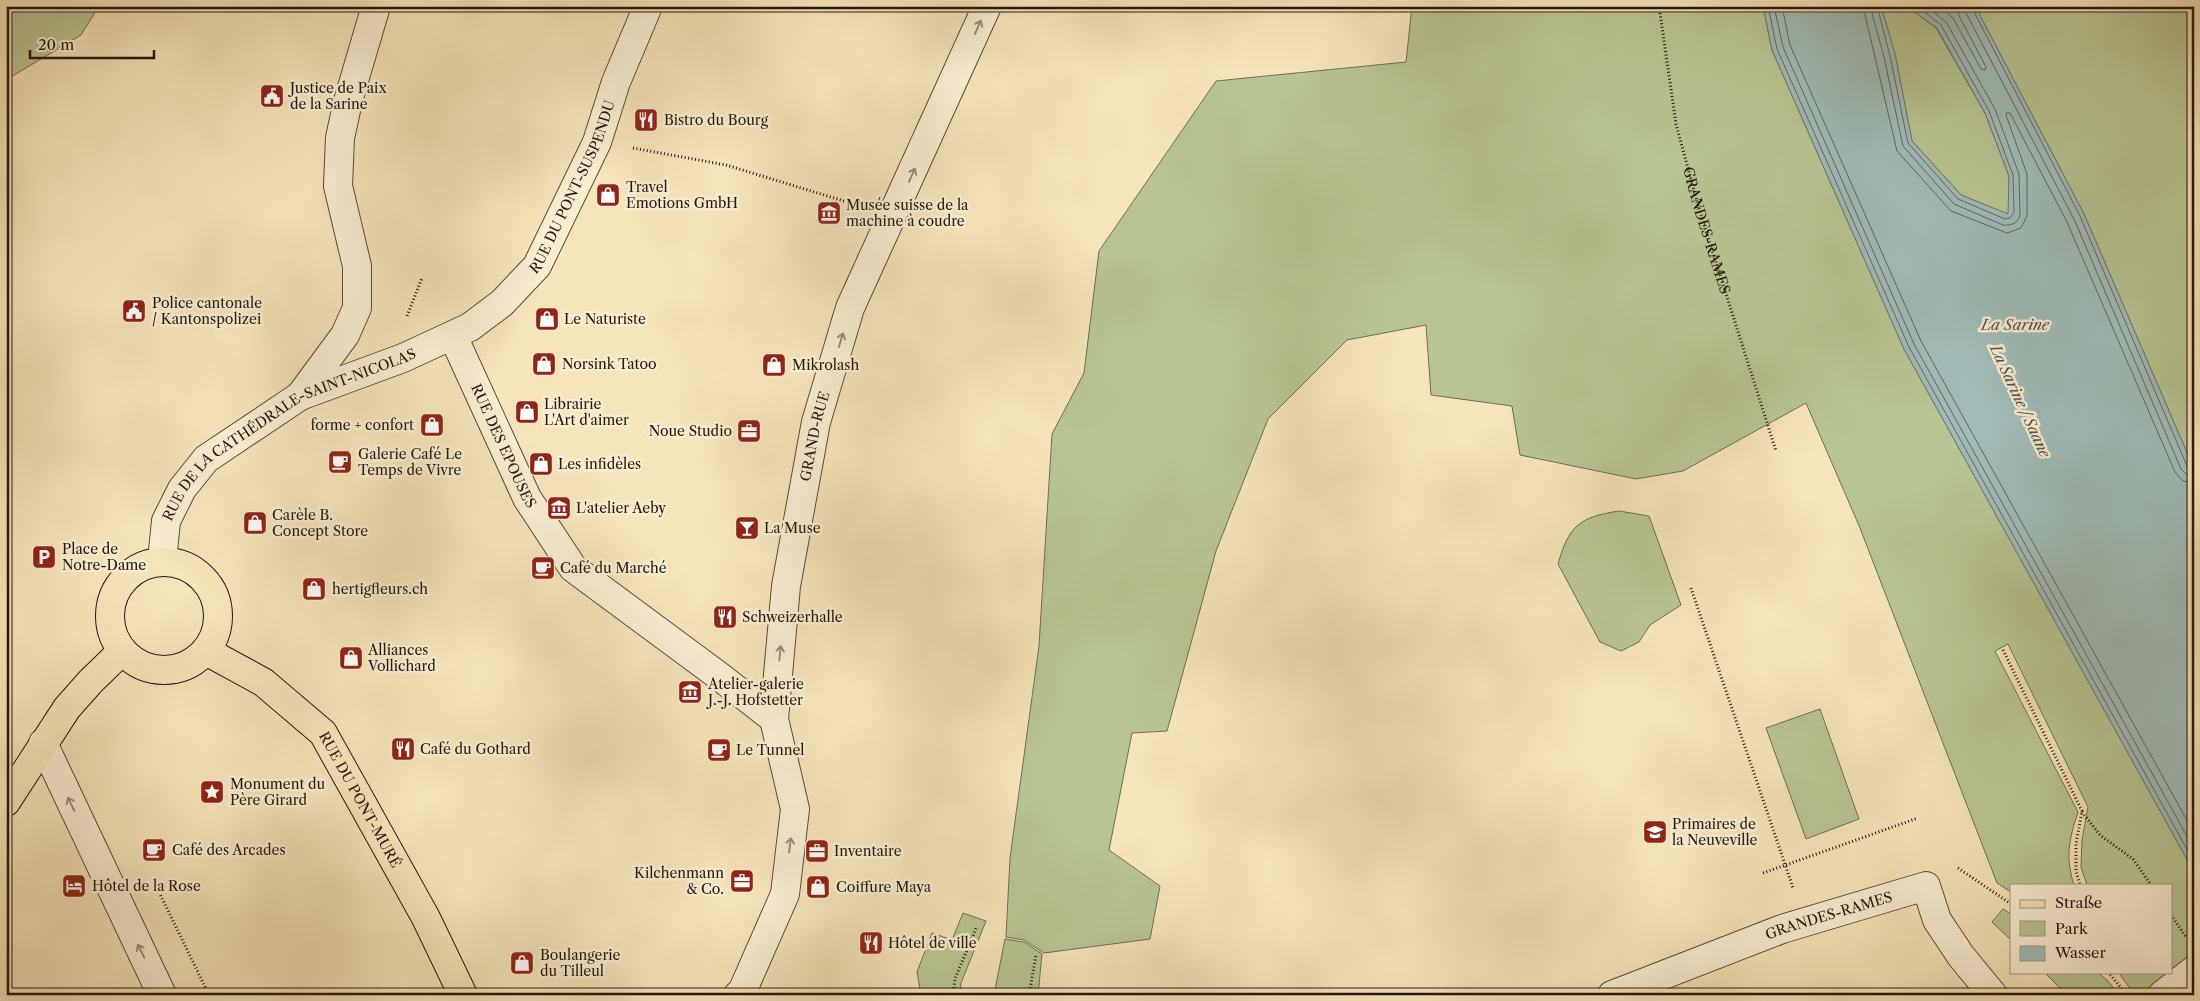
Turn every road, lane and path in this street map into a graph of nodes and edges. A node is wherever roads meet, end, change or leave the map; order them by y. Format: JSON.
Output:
{"nodes":[{"id":1,"x":376,"y":6,"type":"edge"},
{"id":2,"x":648,"y":6,"type":"edge"},
{"id":3,"x":986,"y":6,"type":"edge"},
{"id":4,"x":1659,"y":6,"type":"edge"},
{"id":5,"x":598,"y":142,"type":"junction"},
{"id":6,"x":893,"y":217,"type":"junction"},
{"id":7,"x":422,"y":278,"type":"dead end"},
{"id":8,"x":404,"y":321,"type":"dead end"},
{"id":9,"x":453,"y":336,"type":"junction"},
{"id":10,"x":300,"y":396,"type":"junction"},
{"id":11,"x":1776,"y":451,"type":"dead end"},
{"id":12,"x":162,"y":561,"type":"junction"},
{"id":13,"x":1691,"y":588,"type":"dead end"},
{"id":14,"x":2003,"y":650,"type":"dead end"},
{"id":15,"x":122,"y":651,"type":"junction"},
{"id":16,"x":206,"y":651,"type":"junction"},
{"id":17,"x":774,"y":719,"type":"junction"},
{"id":18,"x":43,"y":743,"type":"junction"},
{"id":19,"x":6,"y":802,"type":"edge"},
{"id":20,"x":2082,"y":811,"type":"junction"},
{"id":21,"x":1918,"y":818,"type":"dead end"},
{"id":22,"x":1952,"y":863,"type":"dead end"},
{"id":23,"x":1785,"y":866,"type":"junction"},
{"id":24,"x":1763,"y":873,"type":"dead end"},
{"id":25,"x":2080,"y":884,"type":"edge"},
{"id":26,"x":2150,"y":884,"type":"edge"},
{"id":27,"x":159,"y":892,"type":"dead end"},
{"id":28,"x":2010,"y":903,"type":"edge"},
{"id":29,"x":2172,"y":917,"type":"edge"},
{"id":30,"x":1804,"y":922,"type":"junction"},
{"id":31,"x":977,"y":926,"type":"dead end"},
{"id":32,"x":1036,"y":955,"type":"dead end"},
{"id":33,"x":2192,"y":957,"type":"edge"},
{"id":34,"x":2110,"y":974,"type":"edge"},
{"id":35,"x":162,"y":995,"type":"edge"},
{"id":36,"x":209,"y":995,"type":"edge"},
{"id":37,"x":463,"y":995,"type":"edge"},
{"id":38,"x":738,"y":995,"type":"edge"},
{"id":39,"x":953,"y":995,"type":"edge"},
{"id":40,"x":1029,"y":995,"type":"edge"},
{"id":41,"x":1612,"y":995,"type":"edge"},
{"id":42,"x":1993,"y":995,"type":"edge"},
{"id":43,"x":2127,"y":995,"type":"edge"},
{"id":44,"x":2162,"y":995,"type":"edge"}],
"edges":[{"from":1,"to":10,"type":"street"},
{"from":2,"to":5,"type":"street","name":"RUE DU PONT-SUSPENDU"},
{"from":6,"to":3,"type":"street","name":"GRAND-RUE","one_way":true},
{"from":4,"to":11,"type":"path","name":"GRANDES-RAMES"},
{"from":5,"to":6,"type":"path"},
{"from":5,"to":9,"type":"street","name":"RUE DU PONT-SUSPENDU"},
{"from":17,"to":6,"type":"street","name":"GRAND-RUE","one_way":true},
{"from":7,"to":8,"type":"path"},
{"from":9,"to":10,"type":"street","name":"RUE DE LA CATHÉDRALE-SAINT-NICOLAS"},
{"from":9,"to":17,"type":"street","name":"RUE DES EPOUSES"},
{"from":10,"to":12,"type":"street","name":"RUE DE LA CATHÉDRALE-SAINT-NICOLAS"},
{"from":12,"to":15,"type":"main road"},
{"from":12,"to":16,"type":"main road"},
{"from":13,"to":23,"type":"path"},
{"from":14,"to":20,"type":"path"},
{"from":15,"to":16,"type":"main road"},
{"from":15,"to":18,"type":"main road"},
{"from":16,"to":37,"type":"main road","name":"RUE DU PONT-MURÉ"},
{"from":38,"to":17,"type":"street","name":"GRAND-RUE","one_way":true},
{"from":18,"to":19,"type":"main road"},
{"from":35,"to":18,"type":"street","one_way":true},
{"from":20,"to":25,"type":"path"},
{"from":20,"to":26,"type":"path"},
{"from":21,"to":23,"type":"path"},
{"from":22,"to":28,"type":"path"},
{"from":23,"to":24,"type":"path"},
{"from":23,"to":30,"type":"path"},
{"from":27,"to":36,"type":"path"},
{"from":29,"to":33,"type":"path"},
{"from":30,"to":41,"type":"street","name":"GRANDES-RAMES"},
{"from":30,"to":42,"type":"street","name":"GRANDES-RAMES"},
{"from":31,"to":39,"type":"path"},
{"from":32,"to":40,"type":"path"},
{"from":33,"to":44,"type":"street"},
{"from":34,"to":43,"type":"path"}]}
